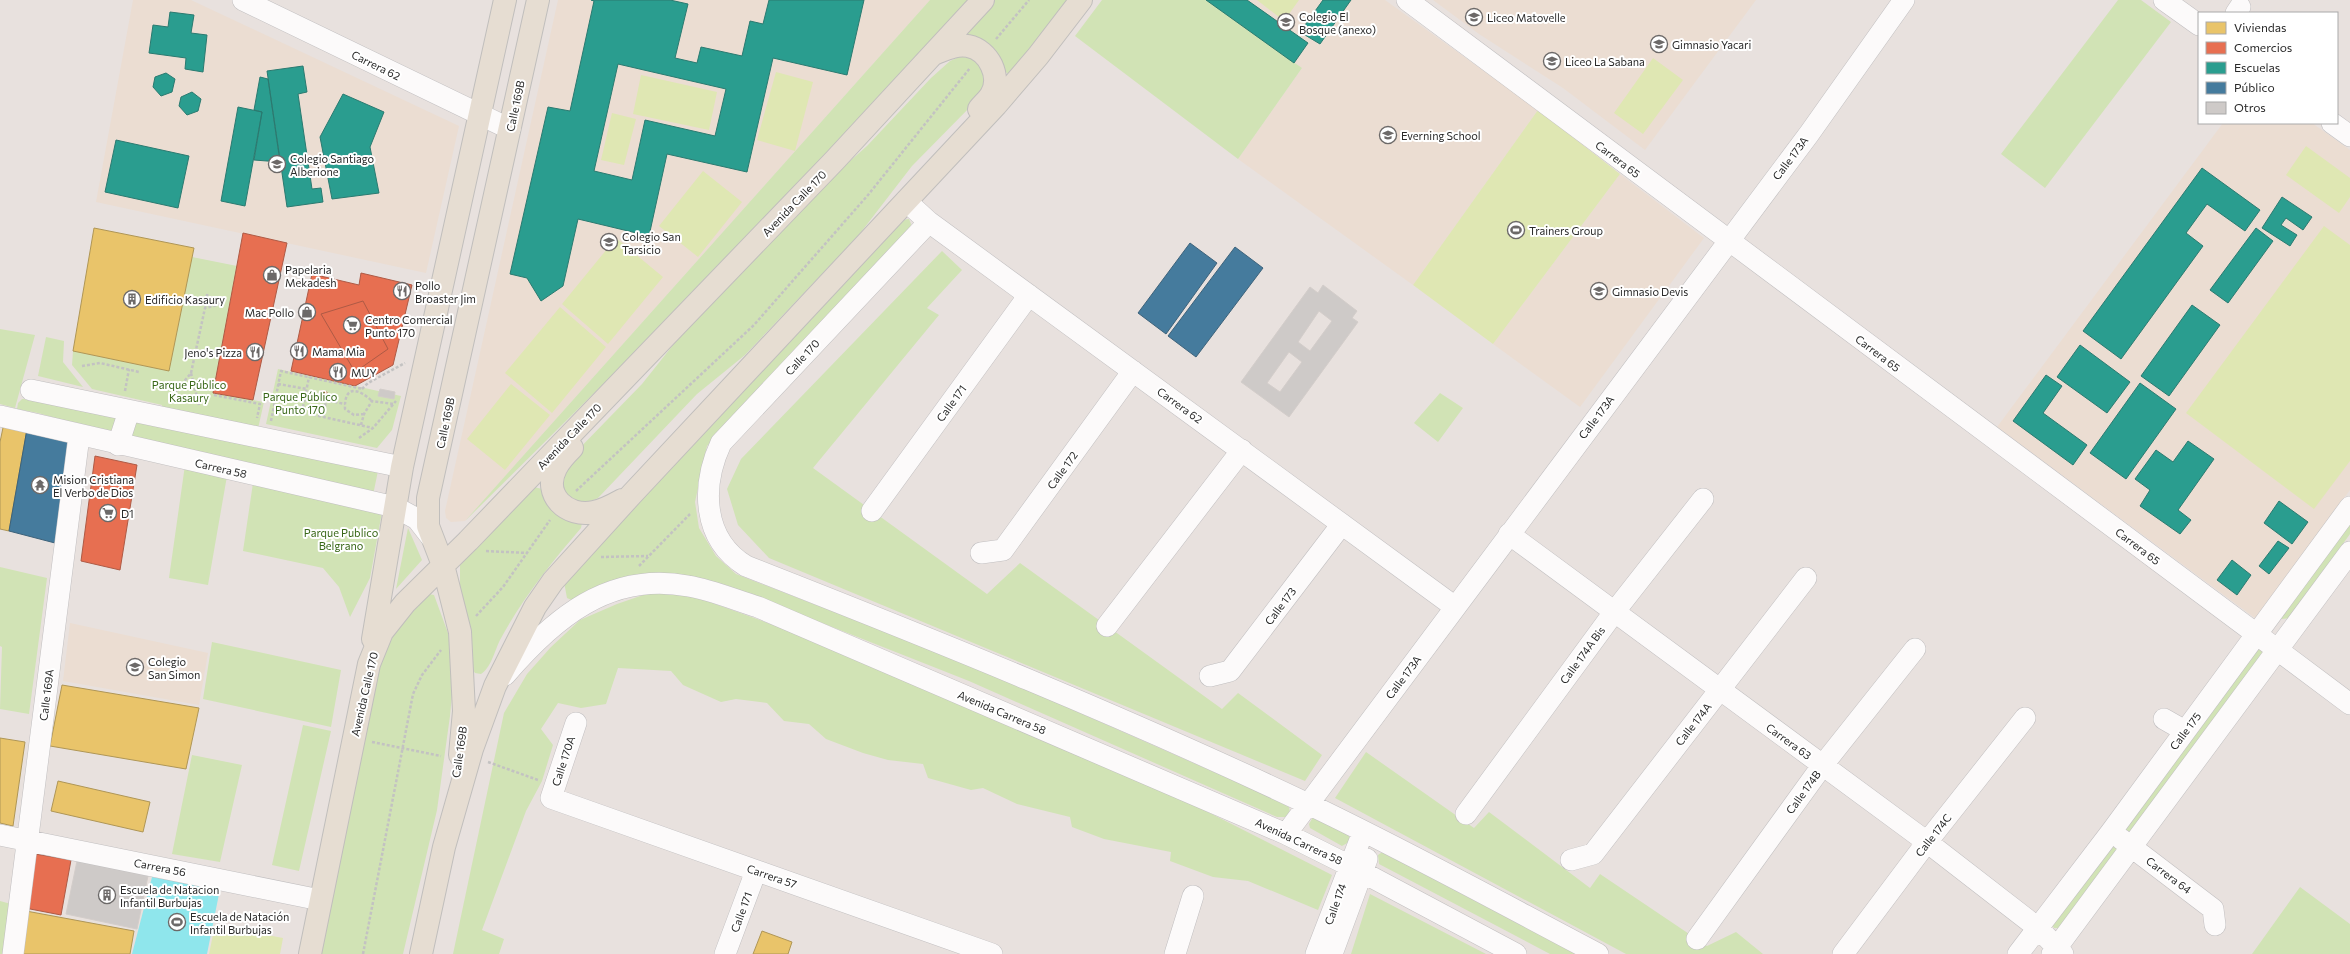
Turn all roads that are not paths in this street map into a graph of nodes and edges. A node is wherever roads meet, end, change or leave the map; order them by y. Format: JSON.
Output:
{"nodes":[{"id":1,"x":243,"y":0,"type":"edge"},
{"id":2,"x":505,"y":0,"type":"edge"},
{"id":3,"x":538,"y":0,"type":"edge"},
{"id":4,"x":983,"y":0,"type":"edge"},
{"id":5,"x":1080,"y":0,"type":"edge"},
{"id":6,"x":1407,"y":0,"type":"edge"},
{"id":7,"x":1904,"y":0,"type":"edge"},
{"id":8,"x":2164,"y":0,"type":"edge"},
{"id":9,"x":2198,"y":24,"type":"edge"},
{"id":10,"x":936,"y":53,"type":"junction"},
{"id":11,"x":479,"y":115,"type":"junction"},
{"id":12,"x":2333,"y":124,"type":"edge"},
{"id":13,"x":510,"y":129,"type":"junction"},
{"id":14,"x":2350,"y":136,"type":"edge"},
{"id":15,"x":923,"y":183,"type":"junction"},
{"id":16,"x":906,"y":201,"type":"junction"},
{"id":17,"x":929,"y":222,"type":"junction"},
{"id":18,"x":1727,"y":241,"type":"junction"},
{"id":19,"x":1029,"y":294,"type":"junction"},
{"id":20,"x":668,"y":332,"type":"junction"},
{"id":21,"x":1133,"y":371,"type":"junction"},
{"id":22,"x":31,"y":390,"type":"dead end"},
{"id":23,"x":126,"y":404,"type":"junction"},
{"id":24,"x":0,"y":416,"type":"edge"},
{"id":25,"x":79,"y":436,"type":"junction"},
{"id":26,"x":118,"y":445,"type":"junction"},
{"id":27,"x":1242,"y":450,"type":"junction"},
{"id":28,"x":402,"y":467,"type":"junction"},
{"id":29,"x":632,"y":494,"type":"junction"},
{"id":30,"x":1703,"y":499,"type":"dead end"},
{"id":31,"x":395,"y":507,"type":"junction"},
{"id":32,"x":2350,"y":507,"type":"edge"},
{"id":33,"x":872,"y":511,"type":"dead end"},
{"id":34,"x":1342,"y":524,"type":"junction"},
{"id":35,"x":1509,"y":534,"type":"junction"},
{"id":36,"x":431,"y":537,"type":"junction"},
{"id":37,"x":2350,"y":552,"type":"edge"},
{"id":38,"x":981,"y":553,"type":"dead end"},
{"id":39,"x":443,"y":565,"type":"junction"},
{"id":40,"x":1806,"y":578,"type":"dead end"},
{"id":41,"x":1455,"y":607,"type":"junction"},
{"id":42,"x":1615,"y":611,"type":"junction"},
{"id":43,"x":1107,"y":626,"type":"dead end"},
{"id":44,"x":2257,"y":636,"type":"junction"},
{"id":45,"x":1915,"y":648,"type":"dead end"},
{"id":46,"x":2277,"y":651,"type":"junction"},
{"id":47,"x":369,"y":664,"type":"junction"},
{"id":48,"x":1210,"y":676,"type":"dead end"},
{"id":49,"x":495,"y":686,"type":"junction"},
{"id":50,"x":1719,"y":691,"type":"junction"},
{"id":51,"x":2350,"y":704,"type":"edge"},
{"id":52,"x":2025,"y":718,"type":"dead end"},
{"id":53,"x":2164,"y":719,"type":"dead end"},
{"id":54,"x":576,"y":723,"type":"dead end"},
{"id":55,"x":2185,"y":731,"type":"junction"},
{"id":56,"x":1822,"y":766,"type":"junction"},
{"id":57,"x":553,"y":793,"type":"joint"},
{"id":58,"x":1308,"y":804,"type":"junction"},
{"id":59,"x":1466,"y":814,"type":"dead end"},
{"id":60,"x":2111,"y":832,"type":"junction"},
{"id":61,"x":1286,"y":834,"type":"junction"},
{"id":62,"x":0,"y":835,"type":"edge"},
{"id":63,"x":1369,"y":835,"type":"junction"},
{"id":64,"x":29,"y":842,"type":"junction"},
{"id":65,"x":1927,"y":842,"type":"junction"},
{"id":66,"x":444,"y":847,"type":"junction"},
{"id":67,"x":2132,"y":848,"type":"junction"},
{"id":68,"x":1572,"y":860,"type":"dead end"},
{"id":69,"x":1356,"y":868,"type":"junction"},
{"id":70,"x":756,"y":871,"type":"junction"},
{"id":71,"x":1193,"y":896,"type":"dead end"},
{"id":72,"x":320,"y":900,"type":"junction"},
{"id":73,"x":2215,"y":925,"type":"dead end"},
{"id":74,"x":2038,"y":928,"type":"junction"},
{"id":75,"x":1696,"y":939,"type":"dead end"},
{"id":76,"x":2057,"y":952,"type":"edge"},
{"id":77,"x":13,"y":954,"type":"edge"},
{"id":78,"x":310,"y":954,"type":"edge"},
{"id":79,"x":421,"y":954,"type":"edge"},
{"id":80,"x":725,"y":954,"type":"edge"},
{"id":81,"x":992,"y":954,"type":"edge"},
{"id":82,"x":1175,"y":954,"type":"edge"},
{"id":83,"x":1316,"y":954,"type":"edge"},
{"id":84,"x":1332,"y":954,"type":"edge"},
{"id":85,"x":1516,"y":954,"type":"edge"},
{"id":86,"x":1598,"y":954,"type":"edge"},
{"id":87,"x":1843,"y":954,"type":"edge"},
{"id":88,"x":2018,"y":954,"type":"edge"}],
"edges":[{"from":1,"to":11,"type":"street","name":"Carrera 62"},
{"from":2,"to":11,"type":"main road"},
{"from":3,"to":13,"type":"main road","name":"Calle 169B"},
{"from":4,"to":10,"type":"main road","name":"Avenida Calle 170"},
{"from":5,"to":15,"type":"main road"},
{"from":6,"to":18,"type":"street","name":"Carrera 65"},
{"from":7,"to":18,"type":"street","name":"Calle 173A"},
{"from":8,"to":9,"type":"street"},
{"from":10,"to":15,"type":"main road"},
{"from":10,"to":20,"type":"main road","name":"Avenida Calle 170"},
{"from":11,"to":13,"type":"street","name":"Carrera 62"},
{"from":11,"to":28,"type":"main road"},
{"from":12,"to":14,"type":"street"},
{"from":13,"to":36,"type":"main road","name":"Calle 169B"},
{"from":15,"to":16,"type":"main road"},
{"from":16,"to":17,"type":"street","name":"Carrera 62"},
{"from":16,"to":29,"type":"main road"},
{"from":17,"to":19,"type":"street","name":"Carrera 62"},
{"from":17,"to":58,"type":"street","name":"Calle 170"},
{"from":18,"to":35,"type":"street","name":"Calle 173A"},
{"from":18,"to":44,"type":"street","name":"Carrera 65"},
{"from":19,"to":21,"type":"street","name":"Carrera 62"},
{"from":19,"to":33,"type":"street","name":"Calle 171"},
{"from":20,"to":29,"type":"main road"},
{"from":20,"to":39,"type":"main road","name":"Avenida Calle 170"},
{"from":21,"to":27,"type":"street","name":"Carrera 62"},
{"from":21,"to":38,"type":"street","name":"Calle 172"},
{"from":22,"to":23,"type":"street"},
{"from":23,"to":26,"type":"street"},
{"from":23,"to":28,"type":"street"},
{"from":24,"to":25,"type":"street","name":"Carrera 58"},
{"from":25,"to":26,"type":"street","name":"Carrera 58"},
{"from":25,"to":64,"type":"street","name":"Calle 169A"},
{"from":26,"to":31,"type":"street","name":"Carrera 58"},
{"from":27,"to":34,"type":"street","name":"Carrera 62"},
{"from":27,"to":43,"type":"street"},
{"from":28,"to":31,"type":"main road"},
{"from":29,"to":49,"type":"main road"},
{"from":30,"to":42,"type":"street","name":"Calle 174A Bis"},
{"from":31,"to":36,"type":"street","name":"Carrera 58"},
{"from":31,"to":47,"type":"main road"},
{"from":32,"to":44,"type":"street","name":"Calle 175"},
{"from":34,"to":41,"type":"street","name":"Carrera 62"},
{"from":34,"to":48,"type":"street","name":"Calle 173"},
{"from":35,"to":41,"type":"street","name":"Calle 173A"},
{"from":35,"to":42,"type":"street","name":"Carrera 63"},
{"from":36,"to":39,"type":"main road","name":"Calle 169B"},
{"from":37,"to":46,"type":"street"},
{"from":39,"to":47,"type":"main road","name":"Avenida Calle 170"},
{"from":39,"to":66,"type":"main road","name":"Calle 169B"},
{"from":40,"to":50,"type":"street","name":"Calle 174A"},
{"from":41,"to":58,"type":"street","name":"Calle 173A"},
{"from":42,"to":50,"type":"street","name":"Carrera 63"},
{"from":42,"to":59,"type":"street","name":"Calle 174A Bis"},
{"from":44,"to":46,"type":"street","name":"Carrera 65"},
{"from":44,"to":55,"type":"street","name":"Calle 175"},
{"from":45,"to":56,"type":"street","name":"Calle 174B"},
{"from":46,"to":51,"type":"street","name":"Carrera 65"},
{"from":46,"to":67,"type":"street"},
{"from":47,"to":72,"type":"main road","name":"Avenida Calle 170"},
{"from":49,"to":61,"type":"street","name":"Avenida Carrera 58"},
{"from":49,"to":66,"type":"main road"},
{"from":50,"to":56,"type":"street","name":"Carrera 63"},
{"from":50,"to":68,"type":"street","name":"Calle 174A"},
{"from":52,"to":65,"type":"street","name":"Calle 174C"},
{"from":53,"to":55,"type":"street"},
{"from":54,"to":57,"type":"street","name":"Calle 170A"},
{"from":55,"to":60,"type":"street","name":"Calle 175"},
{"from":56,"to":65,"type":"street","name":"Carrera 63"},
{"from":56,"to":75,"type":"street","name":"Calle 174B"},
{"from":57,"to":70,"type":"street","name":"Carrera 57"},
{"from":58,"to":61,"type":"street","name":"Calle 173A"},
{"from":58,"to":63,"type":"street"},
{"from":60,"to":67,"type":"street","name":"Carrera 64"},
{"from":60,"to":74,"type":"street","name":"Calle 175"},
{"from":61,"to":69,"type":"street","name":"Avenida Carrera 58"},
{"from":62,"to":64,"type":"street","name":"Carrera 56"},
{"from":63,"to":69,"type":"street","name":"Calle 174"},
{"from":63,"to":86,"type":"street"},
{"from":64,"to":72,"type":"street","name":"Carrera 56"},
{"from":64,"to":77,"type":"street","name":"Calle 169A"},
{"from":65,"to":74,"type":"street","name":"Carrera 63"},
{"from":65,"to":87,"type":"street","name":"Calle 174C"},
{"from":66,"to":79,"type":"main road"},
{"from":67,"to":73,"type":"street","name":"Carrera 64"},
{"from":67,"to":76,"type":"street"},
{"from":69,"to":83,"type":"street","name":"Calle 174"},
{"from":69,"to":84,"type":"street","name":"Calle 174"},
{"from":69,"to":85,"type":"street","name":"Avenida Carrera 58"},
{"from":70,"to":80,"type":"street","name":"Calle 171"},
{"from":70,"to":81,"type":"street","name":"Carrera 57"},
{"from":71,"to":82,"type":"street"},
{"from":72,"to":78,"type":"main road","name":"Avenida Calle 170"},
{"from":74,"to":76,"type":"street","name":"Carrera 63"},
{"from":74,"to":88,"type":"street","name":"Calle 175"}]}
